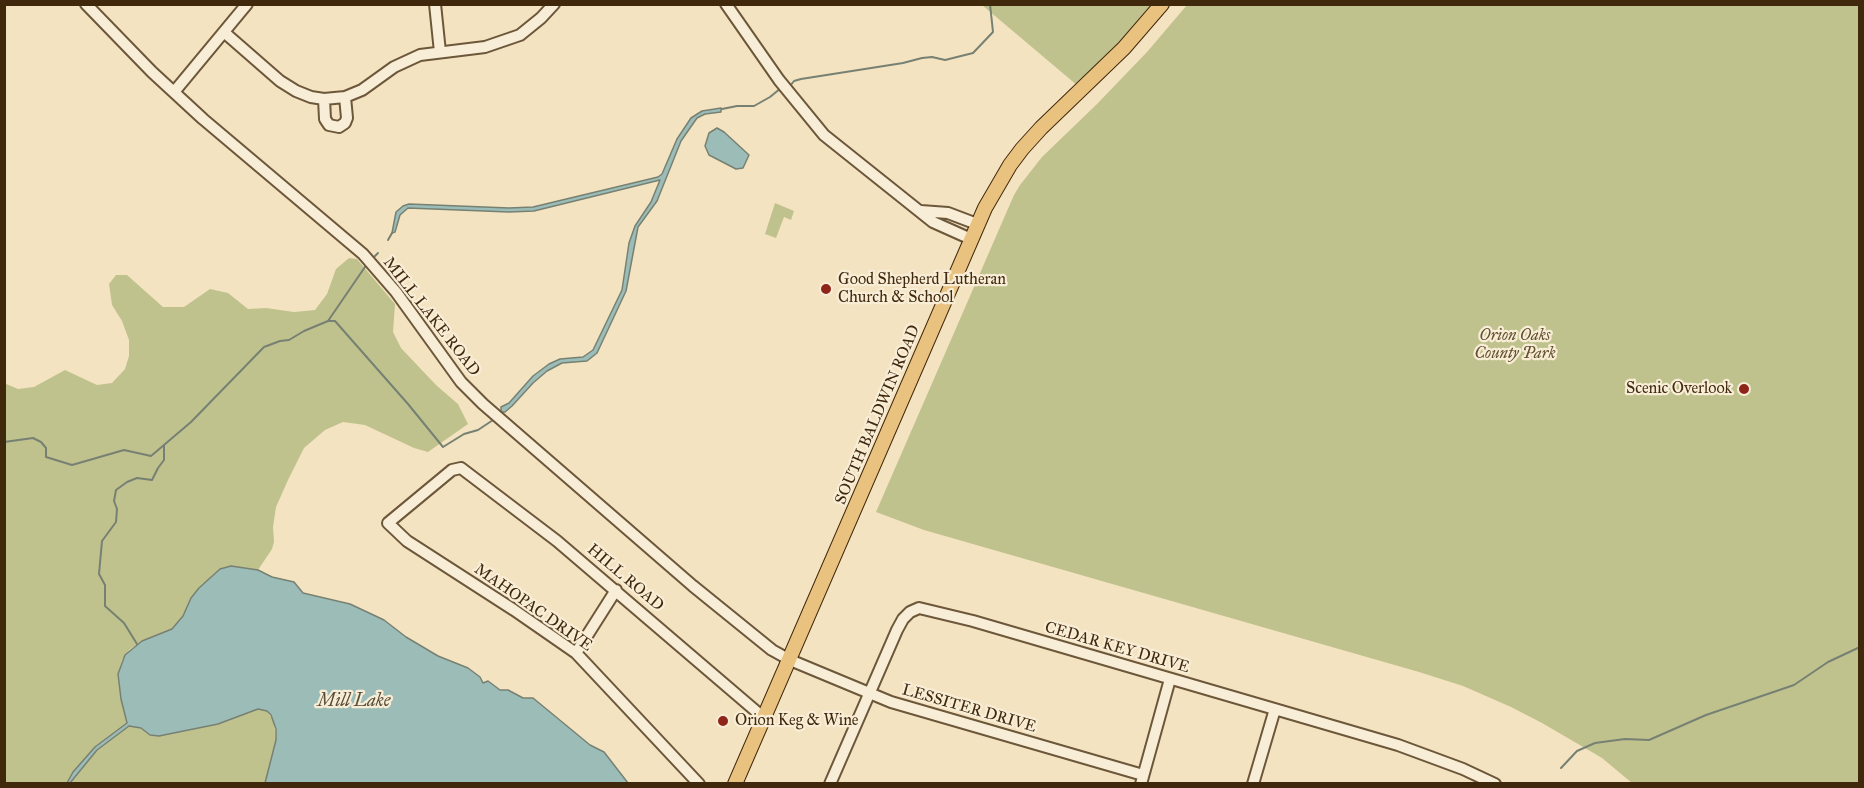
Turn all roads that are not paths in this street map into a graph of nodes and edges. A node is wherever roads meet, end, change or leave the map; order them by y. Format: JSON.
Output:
{"nodes":[{"id":1,"x":86,"y":4,"type":"edge"},
{"id":2,"x":248,"y":4,"type":"edge"},
{"id":3,"x":435,"y":4,"type":"edge"},
{"id":4,"x":554,"y":4,"type":"edge"},
{"id":5,"x":726,"y":4,"type":"edge"},
{"id":6,"x":1162,"y":4,"type":"edge"},
{"id":7,"x":225,"y":33,"type":"junction"},
{"id":8,"x":440,"y":52,"type":"junction"},
{"id":9,"x":174,"y":92,"type":"junction"},
{"id":10,"x":345,"y":97,"type":"junction"},
{"id":11,"x":324,"y":99,"type":"junction"},
{"id":12,"x":921,"y":211,"type":"junction"},
{"id":13,"x":977,"y":224,"type":"junction"},
{"id":14,"x":971,"y":239,"type":"junction"},
{"id":15,"x":388,"y":523,"type":"joint"},
{"id":16,"x":616,"y":591,"type":"junction"},
{"id":17,"x":576,"y":653,"type":"junction"},
{"id":18,"x":790,"y":660,"type":"junction"},
{"id":19,"x":1170,"y":679,"type":"junction"},
{"id":20,"x":870,"y":694,"type":"junction"},
{"id":21,"x":1275,"y":709,"type":"junction"},
{"id":22,"x":764,"y":718,"type":"junction"},
{"id":23,"x":1142,"y":779,"type":"edge"},
{"id":24,"x":699,"y":783,"type":"edge"},
{"id":25,"x":735,"y":783,"type":"edge"},
{"id":26,"x":830,"y":783,"type":"edge"},
{"id":27,"x":1253,"y":783,"type":"edge"},
{"id":28,"x":1495,"y":783,"type":"edge"}],
"edges":[{"from":1,"to":9,"type":"street","name":"MILL LAKE ROAD"},
{"from":2,"to":7,"type":"street"},
{"from":3,"to":8,"type":"street"},
{"from":4,"to":8,"type":"street"},
{"from":5,"to":12,"type":"street"},
{"from":6,"to":13,"type":"main road","name":"SOUTH BALDWIN ROAD"},
{"from":7,"to":9,"type":"street"},
{"from":7,"to":11,"type":"street"},
{"from":8,"to":10,"type":"street"},
{"from":9,"to":18,"type":"street","name":"MILL LAKE ROAD"},
{"from":10,"to":11,"type":"street"},
{"from":10,"to":11,"type":"street"},
{"from":12,"to":13,"type":"street"},
{"from":12,"to":14,"type":"street"},
{"from":13,"to":14,"type":"main road","name":"SOUTH BALDWIN ROAD"},
{"from":14,"to":18,"type":"main road","name":"SOUTH BALDWIN ROAD"},
{"from":15,"to":16,"type":"street","name":"HILL ROAD"},
{"from":15,"to":17,"type":"street","name":"MAHOPAC DRIVE"},
{"from":16,"to":17,"type":"street"},
{"from":16,"to":22,"type":"street","name":"HILL ROAD"},
{"from":17,"to":24,"type":"street","name":"MAHOPAC DRIVE"},
{"from":18,"to":20,"type":"street","name":"LESSITER DRIVE"},
{"from":18,"to":22,"type":"main road","name":"SOUTH BALDWIN ROAD"},
{"from":19,"to":20,"type":"street","name":"CEDAR KEY DRIVE"},
{"from":19,"to":21,"type":"street","name":"CEDAR KEY DRIVE"},
{"from":19,"to":23,"type":"street"},
{"from":20,"to":23,"type":"street","name":"LESSITER DRIVE"},
{"from":20,"to":26,"type":"street","name":"CEDAR KEY DRIVE"},
{"from":21,"to":27,"type":"street"},
{"from":21,"to":28,"type":"street","name":"CEDAR KEY DRIVE"},
{"from":22,"to":25,"type":"main road","name":"SOUTH BALDWIN ROAD"}]}
